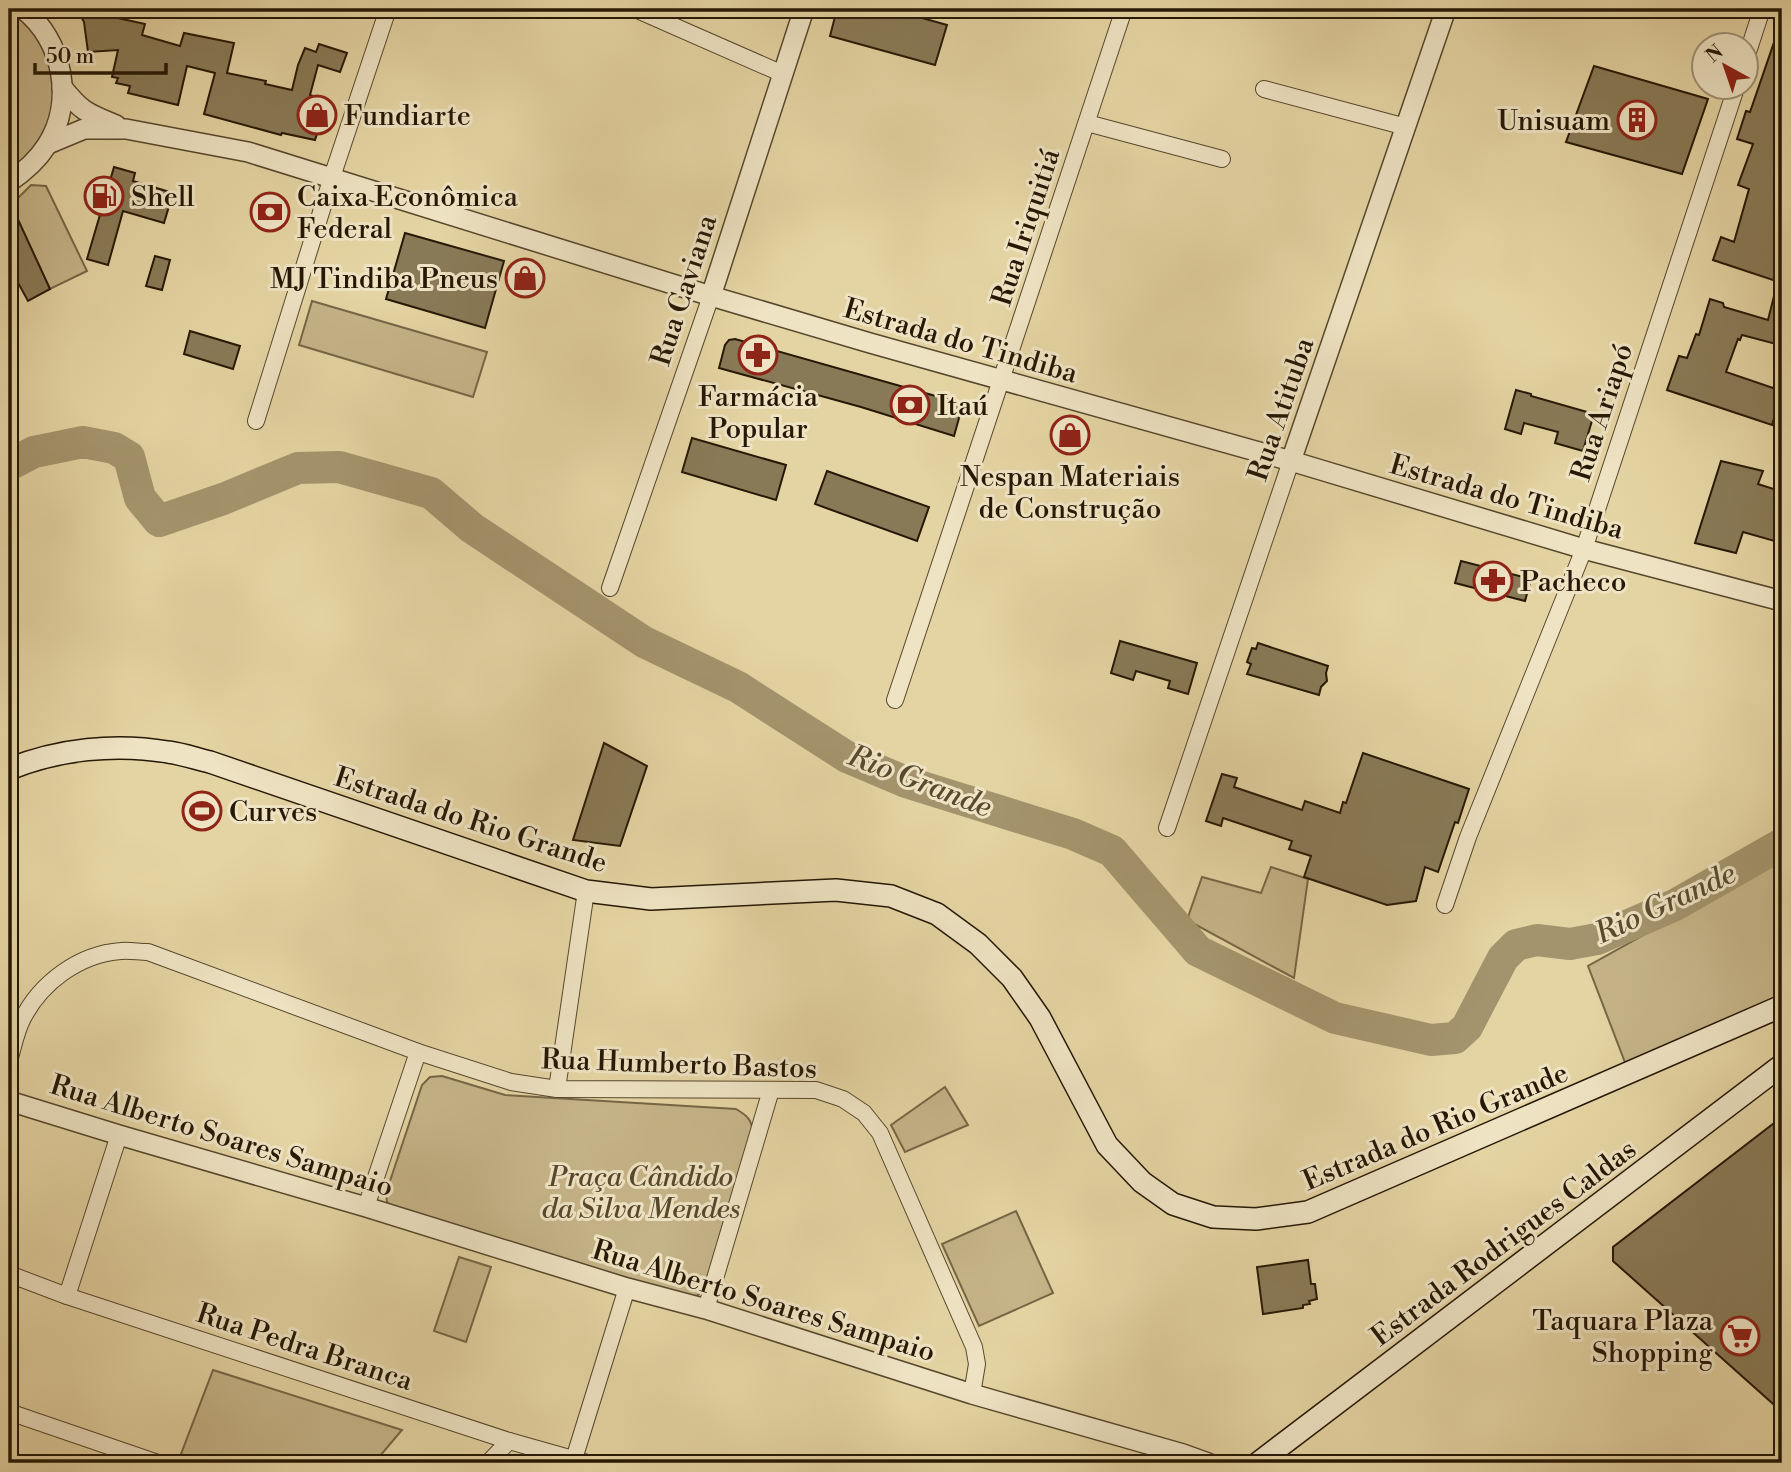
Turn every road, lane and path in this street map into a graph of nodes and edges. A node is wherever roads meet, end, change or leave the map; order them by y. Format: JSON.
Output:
{"nodes":[{"id":1,"x":24,"y":9,"type":"edge"},
{"id":2,"x":388,"y":9,"type":"edge"},
{"id":3,"x":635,"y":9,"type":"edge"},
{"id":4,"x":804,"y":9,"type":"edge"},
{"id":5,"x":1125,"y":9,"type":"edge"},
{"id":6,"x":1446,"y":9,"type":"edge"},
{"id":7,"x":1762,"y":9,"type":"edge"},
{"id":8,"x":1754,"y":32,"type":"edge"},
{"id":9,"x":783,"y":74,"type":"junction"},
{"id":10,"x":62,"y":87,"type":"junction"},
{"id":11,"x":1264,"y":89,"type":"dead end"},
{"id":12,"x":1731,"y":102,"type":"edge"},
{"id":13,"x":1087,"y":123,"type":"junction"},
{"id":14,"x":1406,"y":127,"type":"junction"},
{"id":15,"x":126,"y":130,"type":"junction"},
{"id":16,"x":48,"y":144,"type":"junction"},
{"id":17,"x":1222,"y":159,"type":"dead end"},
{"id":18,"x":332,"y":177,"type":"junction"},
{"id":19,"x":9,"y":183,"type":"edge"},
{"id":20,"x":711,"y":296,"type":"junction"},
{"id":21,"x":1001,"y":381,"type":"junction"},
{"id":22,"x":256,"y":421,"type":"dead end"},
{"id":23,"x":1291,"y":461,"type":"junction"},
{"id":24,"x":1584,"y":549,"type":"junction"},
{"id":25,"x":610,"y":588,"type":"dead end"},
{"id":26,"x":1782,"y":601,"type":"edge"},
{"id":27,"x":895,"y":700,"type":"dead end"},
{"id":28,"x":9,"y":769,"type":"edge"},
{"id":29,"x":1167,"y":828,"type":"dead end"},
{"id":30,"x":586,"y":891,"type":"junction"},
{"id":31,"x":1445,"y":905,"type":"dead end"},
{"id":32,"x":1782,"y":1006,"type":"edge"},
{"id":33,"x":418,"y":1052,"type":"junction"},
{"id":34,"x":9,"y":1061,"type":"edge"},
{"id":35,"x":1782,"y":1065,"type":"edge"},
{"id":36,"x":556,"y":1089,"type":"junction"},
{"id":37,"x":771,"y":1090,"type":"junction"},
{"id":38,"x":9,"y":1101,"type":"edge"},
{"id":39,"x":119,"y":1135,"type":"junction"},
{"id":40,"x":366,"y":1207,"type":"junction"},
{"id":41,"x":9,"y":1274,"type":"edge"},
{"id":42,"x":627,"y":1289,"type":"junction"},
{"id":43,"x":67,"y":1296,"type":"junction"},
{"id":44,"x":705,"y":1309,"type":"junction"},
{"id":45,"x":972,"y":1394,"type":"junction"},
{"id":46,"x":9,"y":1412,"type":"edge"},
{"id":47,"x":509,"y":1441,"type":"junction"},
{"id":48,"x":1185,"y":1458,"type":"edge"},
{"id":49,"x":581,"y":1461,"type":"edge"},
{"id":50,"x":158,"y":1463,"type":"edge"},
{"id":51,"x":488,"y":1463,"type":"edge"},
{"id":52,"x":1208,"y":1463,"type":"edge"},
{"id":53,"x":1258,"y":1463,"type":"edge"}],
"edges":[{"from":1,"to":10,"type":"street"},
{"from":2,"to":18,"type":"street"},
{"from":3,"to":9,"type":"street"},
{"from":4,"to":9,"type":"street","name":"Rua Caviana"},
{"from":5,"to":13,"type":"street","name":"Rua Iriquitiá"},
{"from":6,"to":14,"type":"street","name":"Rua Atituba"},
{"from":7,"to":8,"type":"street"},
{"from":9,"to":20,"type":"street","name":"Rua Caviana"},
{"from":10,"to":15,"type":"street","name":"Estrada do Tindiba"},
{"from":10,"to":16,"type":"street"},
{"from":11,"to":14,"type":"street"},
{"from":12,"to":24,"type":"street","name":"Rua Ariapó"},
{"from":13,"to":17,"type":"street"},
{"from":13,"to":21,"type":"street","name":"Rua Iriquitiá"},
{"from":14,"to":23,"type":"street","name":"Rua Atituba"},
{"from":15,"to":16,"type":"street","name":"Estrada do Tindiba"},
{"from":15,"to":18,"type":"street","name":"Estrada do Tindiba"},
{"from":16,"to":19,"type":"street"},
{"from":18,"to":20,"type":"street","name":"Estrada do Tindiba"},
{"from":18,"to":22,"type":"street"},
{"from":20,"to":21,"type":"street","name":"Estrada do Tindiba"},
{"from":20,"to":25,"type":"street","name":"Rua Caviana"},
{"from":21,"to":23,"type":"street","name":"Estrada do Tindiba"},
{"from":21,"to":27,"type":"street","name":"Rua Iriquitiá"},
{"from":23,"to":24,"type":"street","name":"Estrada do Tindiba"},
{"from":23,"to":29,"type":"street","name":"Rua Atituba"},
{"from":24,"to":26,"type":"street","name":"Estrada do Tindiba"},
{"from":24,"to":31,"type":"street","name":"Rua Ariapó"},
{"from":28,"to":30,"type":"main road","name":"Estrada do Rio Grande"},
{"from":30,"to":32,"type":"main road","name":"Estrada do Rio Grande"},
{"from":30,"to":36,"type":"street"},
{"from":33,"to":34,"type":"street","name":"Rua Humberto Bastos"},
{"from":33,"to":36,"type":"street","name":"Rua Humberto Bastos"},
{"from":33,"to":40,"type":"street"},
{"from":35,"to":53,"type":"main road","name":"Estrada Rodrigues Caldas"},
{"from":36,"to":37,"type":"street","name":"Rua Humberto Bastos"},
{"from":37,"to":44,"type":"street"},
{"from":37,"to":45,"type":"street","name":"Rua Humberto Bastos"},
{"from":38,"to":39,"type":"street","name":"Rua Alberto Soares Sampaio"},
{"from":39,"to":40,"type":"street","name":"Rua Alberto Soares Sampaio"},
{"from":39,"to":43,"type":"street"},
{"from":40,"to":42,"type":"street","name":"Rua Alberto Soares Sampaio"},
{"from":41,"to":43,"type":"street","name":"Rua Pedra Branca"},
{"from":42,"to":44,"type":"street","name":"Rua Alberto Soares Sampaio"},
{"from":42,"to":49,"type":"street"},
{"from":43,"to":47,"type":"street","name":"Rua Pedra Branca"},
{"from":44,"to":45,"type":"street","name":"Rua Alberto Soares Sampaio"},
{"from":45,"to":48,"type":"street","name":"Rua Alberto Soares Sampaio"},
{"from":46,"to":50,"type":"street"},
{"from":47,"to":49,"type":"street","name":"Rua Pedra Branca"},
{"from":47,"to":51,"type":"street"},
{"from":48,"to":52,"type":"street","name":"Rua Alberto Soares Sampaio"}]}
